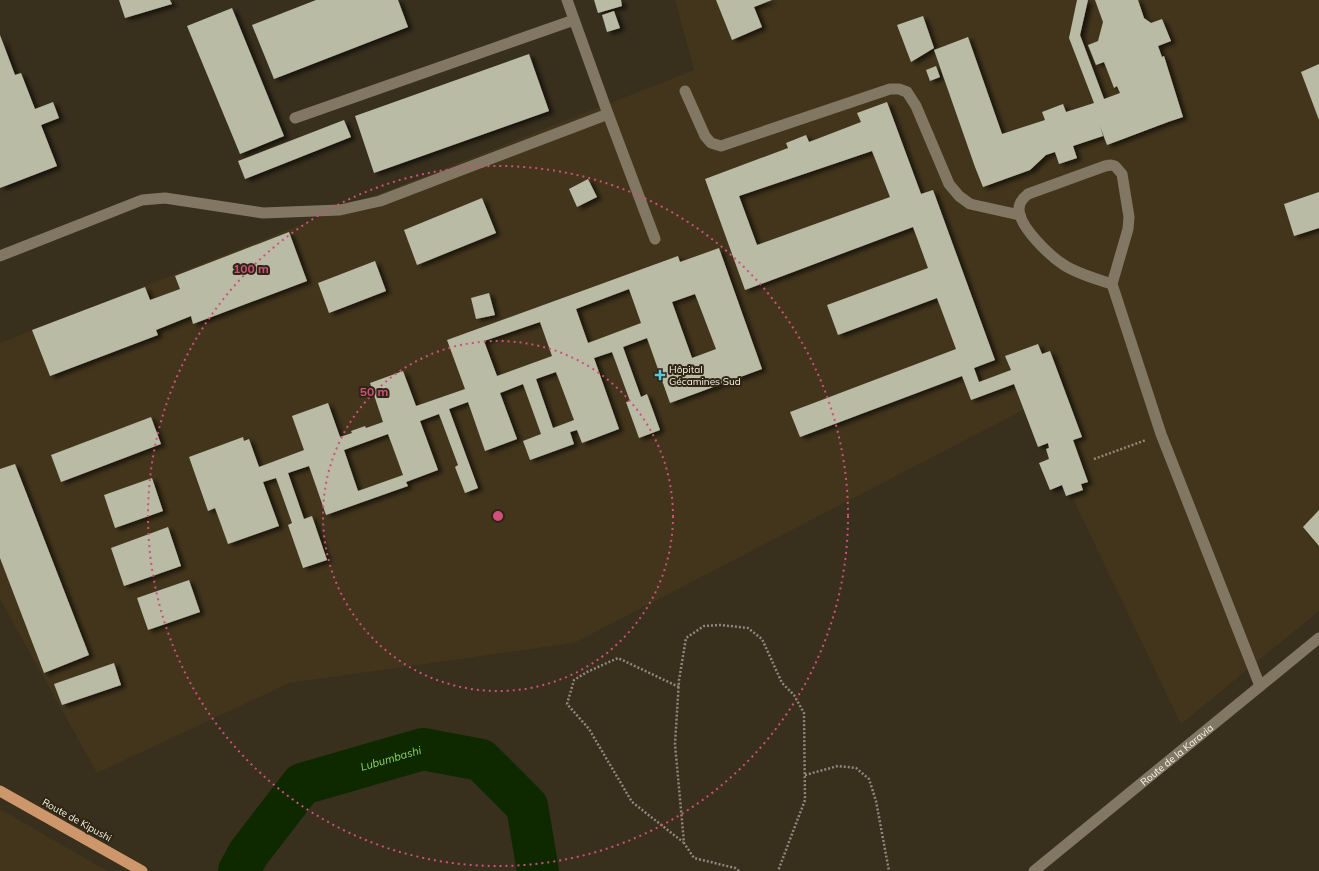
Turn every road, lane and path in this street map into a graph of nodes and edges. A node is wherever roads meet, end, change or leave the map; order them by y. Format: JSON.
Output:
{"nodes":[{"id":1,"x":567,"y":0,"type":"edge"},
{"id":2,"x":574,"y":20,"type":"junction"},
{"id":3,"x":685,"y":91,"type":"dead end"},
{"id":4,"x":608,"y":114,"type":"junction"},
{"id":5,"x":295,"y":118,"type":"dead end"},
{"id":6,"x":1020,"y":215,"type":"junction"},
{"id":7,"x":655,"y":238,"type":"dead end"},
{"id":8,"x":0,"y":256,"type":"edge"},
{"id":9,"x":1112,"y":284,"type":"junction"},
{"id":10,"x":1161,"y":434,"type":"junction"},
{"id":11,"x":1094,"y":460,"type":"dead end"},
{"id":12,"x":1319,"y":638,"type":"edge"},
{"id":13,"x":1260,"y":686,"type":"junction"},
{"id":14,"x":679,"y":687,"type":"junction"},
{"id":15,"x":805,"y":775,"type":"junction"},
{"id":16,"x":0,"y":791,"type":"edge"},
{"id":17,"x":684,"y":843,"type":"junction"},
{"id":18,"x":142,"y":871,"type":"edge"},
{"id":19,"x":739,"y":871,"type":"edge"},
{"id":20,"x":778,"y":871,"type":"edge"},
{"id":21,"x":889,"y":871,"type":"edge"},
{"id":22,"x":1034,"y":871,"type":"edge"}],
"edges":[{"from":1,"to":2,"type":"street"},
{"from":2,"to":4,"type":"street"},
{"from":2,"to":5,"type":"street"},
{"from":3,"to":6,"type":"street"},
{"from":4,"to":7,"type":"street"},
{"from":4,"to":8,"type":"street"},
{"from":6,"to":9,"type":"street"},
{"from":6,"to":9,"type":"street"},
{"from":9,"to":10,"type":"street"},
{"from":10,"to":11,"type":"path"},
{"from":10,"to":13,"type":"street"},
{"from":12,"to":13,"type":"street","name":"Route de la Karavia"},
{"from":13,"to":22,"type":"street","name":"Route de la Karavia"},
{"from":14,"to":15,"type":"path"},
{"from":14,"to":17,"type":"path"},
{"from":14,"to":17,"type":"path"},
{"from":15,"to":20,"type":"path"},
{"from":15,"to":21,"type":"path"},
{"from":16,"to":18,"type":"highway","name":"Route de Kipushi"},
{"from":17,"to":19,"type":"path"}]}
